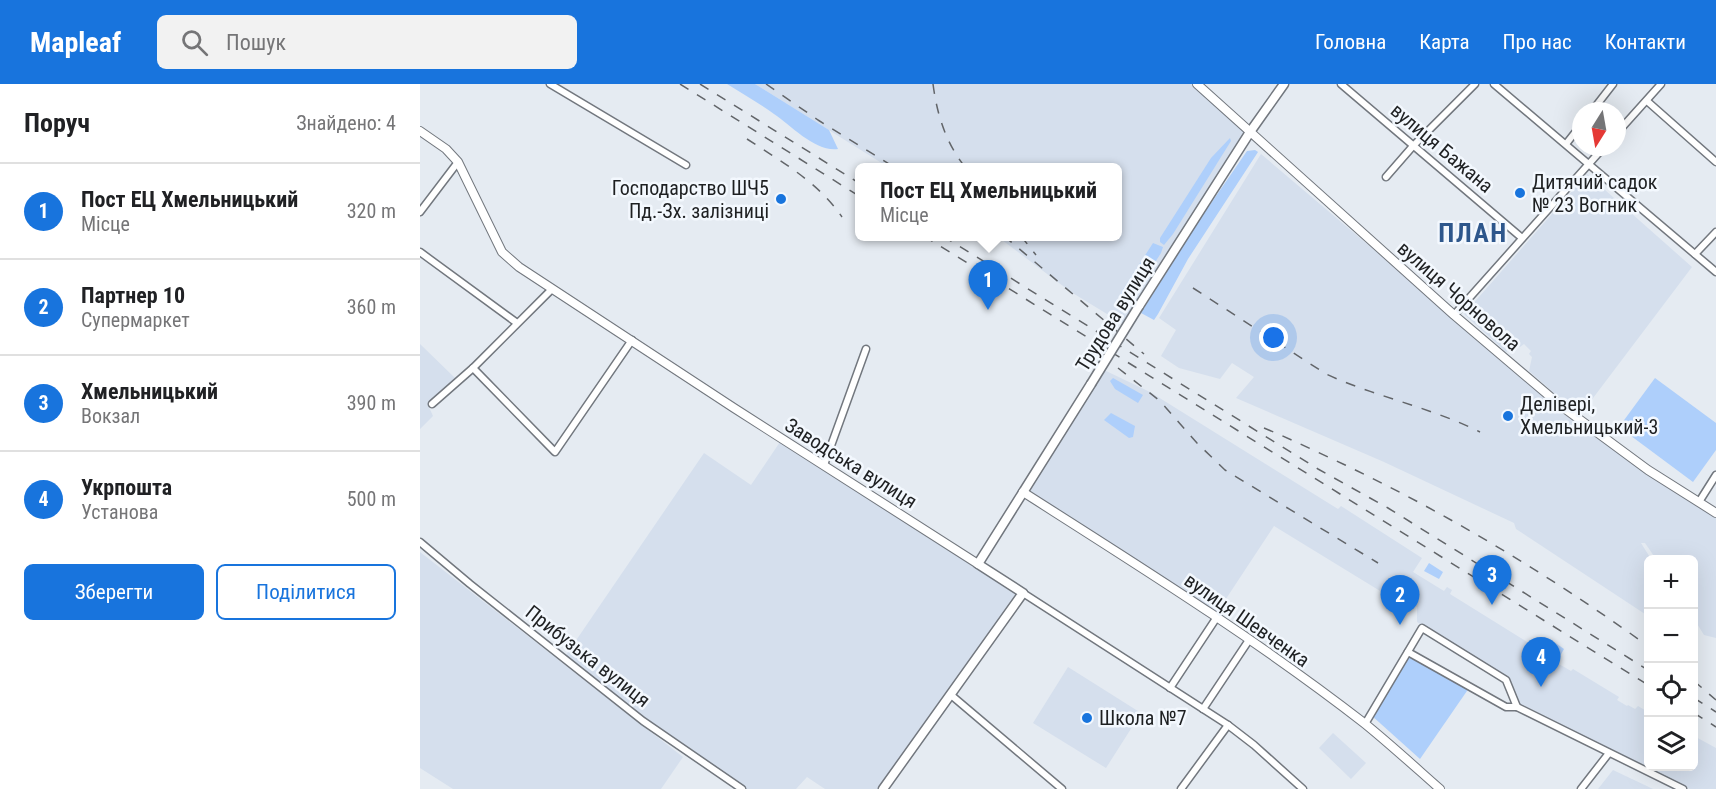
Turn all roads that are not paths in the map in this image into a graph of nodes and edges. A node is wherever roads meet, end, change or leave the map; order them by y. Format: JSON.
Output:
{"nodes":[{"id":1,"x":550,"y":84,"type":"edge"},
{"id":2,"x":1197,"y":84,"type":"edge"},
{"id":3,"x":1284,"y":84,"type":"edge"},
{"id":4,"x":1341,"y":84,"type":"edge"},
{"id":5,"x":1475,"y":84,"type":"edge"},
{"id":6,"x":1494,"y":84,"type":"edge"},
{"id":7,"x":1613,"y":84,"type":"edge"},
{"id":8,"x":1661,"y":84,"type":"edge"},
{"id":9,"x":1647,"y":101,"type":"junction"},
{"id":10,"x":1599,"y":102,"type":"edge"},
{"id":11,"x":1626,"y":123,"type":"edge"},
{"id":12,"x":420,"y":131,"type":"edge"},
{"id":13,"x":1250,"y":132,"type":"junction"},
{"id":14,"x":1572,"y":136,"type":"edge"},
{"id":15,"x":1566,"y":144,"type":"junction"},
{"id":16,"x":1413,"y":146,"type":"junction"},
{"id":17,"x":1596,"y":156,"type":"edge"},
{"id":18,"x":458,"y":162,"type":"junction"},
{"id":19,"x":1716,"y":162,"type":"edge"},
{"id":20,"x":1589,"y":163,"type":"junction"},
{"id":21,"x":686,"y":165,"type":"dead end"},
{"id":22,"x":1386,"y":177,"type":"dead end"},
{"id":23,"x":420,"y":212,"type":"edge"},
{"id":24,"x":1716,"y":232,"type":"edge"},
{"id":25,"x":1522,"y":238,"type":"junction"},
{"id":26,"x":420,"y":252,"type":"edge"},
{"id":27,"x":1695,"y":254,"type":"junction"},
{"id":28,"x":1716,"y":272,"type":"edge"},
{"id":29,"x":552,"y":289,"type":"junction"},
{"id":30,"x":1454,"y":315,"type":"junction"},
{"id":31,"x":517,"y":323,"type":"junction"},
{"id":32,"x":632,"y":340,"type":"junction"},
{"id":33,"x":866,"y":349,"type":"dead end"},
{"id":34,"x":473,"y":368,"type":"junction"},
{"id":35,"x":432,"y":405,"type":"dead end"},
{"id":36,"x":824,"y":465,"type":"junction"},
{"id":37,"x":1716,"y":475,"type":"edge"},
{"id":38,"x":1023,"y":492,"type":"junction"},
{"id":39,"x":1699,"y":502,"type":"junction"},
{"id":40,"x":1716,"y":513,"type":"edge"},
{"id":41,"x":420,"y":542,"type":"edge"},
{"id":42,"x":978,"y":564,"type":"junction"},
{"id":43,"x":1023,"y":592,"type":"junction"},
{"id":44,"x":1216,"y":618,"type":"junction"},
{"id":45,"x":1249,"y":640,"type":"junction"},
{"id":46,"x":1408,"y":652,"type":"junction"},
{"id":47,"x":1170,"y":688,"type":"junction"},
{"id":48,"x":951,"y":695,"type":"junction"},
{"id":49,"x":1517,"y":707,"type":"junction"},
{"id":50,"x":1203,"y":709,"type":"junction"},
{"id":51,"x":1365,"y":724,"type":"junction"},
{"id":52,"x":1228,"y":725,"type":"junction"},
{"id":53,"x":1608,"y":753,"type":"junction"},
{"id":54,"x":1182,"y":788,"type":"edge"},
{"id":55,"x":742,"y":789,"type":"edge"},
{"id":56,"x":883,"y":789,"type":"edge"},
{"id":57,"x":1062,"y":789,"type":"edge"},
{"id":58,"x":1303,"y":789,"type":"edge"},
{"id":59,"x":1440,"y":789,"type":"edge"},
{"id":60,"x":1581,"y":789,"type":"edge"},
{"id":61,"x":1683,"y":789,"type":"edge"}],
"edges":[{"from":1,"to":21,"type":"street"},
{"from":2,"to":13,"type":"street","name":"вулиця Чорновола"},
{"from":3,"to":13,"type":"main road","name":"Трудова вулиця"},
{"from":4,"to":16,"type":"street","name":"вулиця Бажана"},
{"from":5,"to":16,"type":"street"},
{"from":6,"to":15,"type":"street"},
{"from":7,"to":10,"type":"street"},
{"from":8,"to":9,"type":"street"},
{"from":9,"to":11,"type":"street"},
{"from":9,"to":19,"type":"street"},
{"from":12,"to":18,"type":"street","name":"Заводська вулиця"},
{"from":13,"to":30,"type":"street","name":"вулиця Чорновола"},
{"from":13,"to":38,"type":"main road","name":"Трудова вулиця","bridge":true},
{"from":14,"to":15,"type":"street"},
{"from":15,"to":20,"type":"street"},
{"from":16,"to":22,"type":"street"},
{"from":16,"to":25,"type":"street","name":"вулиця Бажана"},
{"from":17,"to":20,"type":"street"},
{"from":18,"to":23,"type":"street"},
{"from":18,"to":29,"type":"street","name":"Заводська вулиця"},
{"from":20,"to":25,"type":"street"},
{"from":20,"to":27,"type":"street"},
{"from":24,"to":27,"type":"street"},
{"from":25,"to":30,"type":"street"},
{"from":26,"to":31,"type":"street"},
{"from":27,"to":28,"type":"street"},
{"from":29,"to":31,"type":"street"},
{"from":29,"to":32,"type":"street","name":"Заводська вулиця"},
{"from":30,"to":39,"type":"street","name":"вулиця Чорновола"},
{"from":31,"to":34,"type":"street"},
{"from":32,"to":34,"type":"street"},
{"from":32,"to":36,"type":"street","name":"Заводська вулиця"},
{"from":33,"to":36,"type":"street"},
{"from":34,"to":35,"type":"street"},
{"from":36,"to":42,"type":"street","name":"Заводська вулиця"},
{"from":37,"to":39,"type":"street"},
{"from":38,"to":42,"type":"main road","name":"Трудова вулиця"},
{"from":38,"to":44,"type":"street","name":"вулиця Шевченка"},
{"from":39,"to":40,"type":"street","name":"вулиця Чорновола"},
{"from":41,"to":55,"type":"street","name":"Прибузька вулиця"},
{"from":42,"to":43,"type":"main road","name":"Заводська вулиця"},
{"from":43,"to":47,"type":"street","name":"Заводська вулиця"},
{"from":43,"to":48,"type":"main road"},
{"from":44,"to":45,"type":"street","name":"вулиця Шевченка"},
{"from":44,"to":47,"type":"street"},
{"from":45,"to":50,"type":"street"},
{"from":45,"to":51,"type":"street","name":"вулиця Шевченка"},
{"from":46,"to":49,"type":"street"},
{"from":46,"to":49,"type":"street"},
{"from":46,"to":51,"type":"street"},
{"from":47,"to":50,"type":"street","name":"Заводська вулиця"},
{"from":48,"to":56,"type":"main road"},
{"from":48,"to":57,"type":"street"},
{"from":49,"to":53,"type":"street"},
{"from":50,"to":52,"type":"street","name":"Заводська вулиця"},
{"from":51,"to":59,"type":"street","name":"вулиця Шевченка"},
{"from":52,"to":54,"type":"street"},
{"from":52,"to":58,"type":"street","name":"Заводська вулиця"},
{"from":53,"to":60,"type":"street"},
{"from":53,"to":61,"type":"street"}]}
